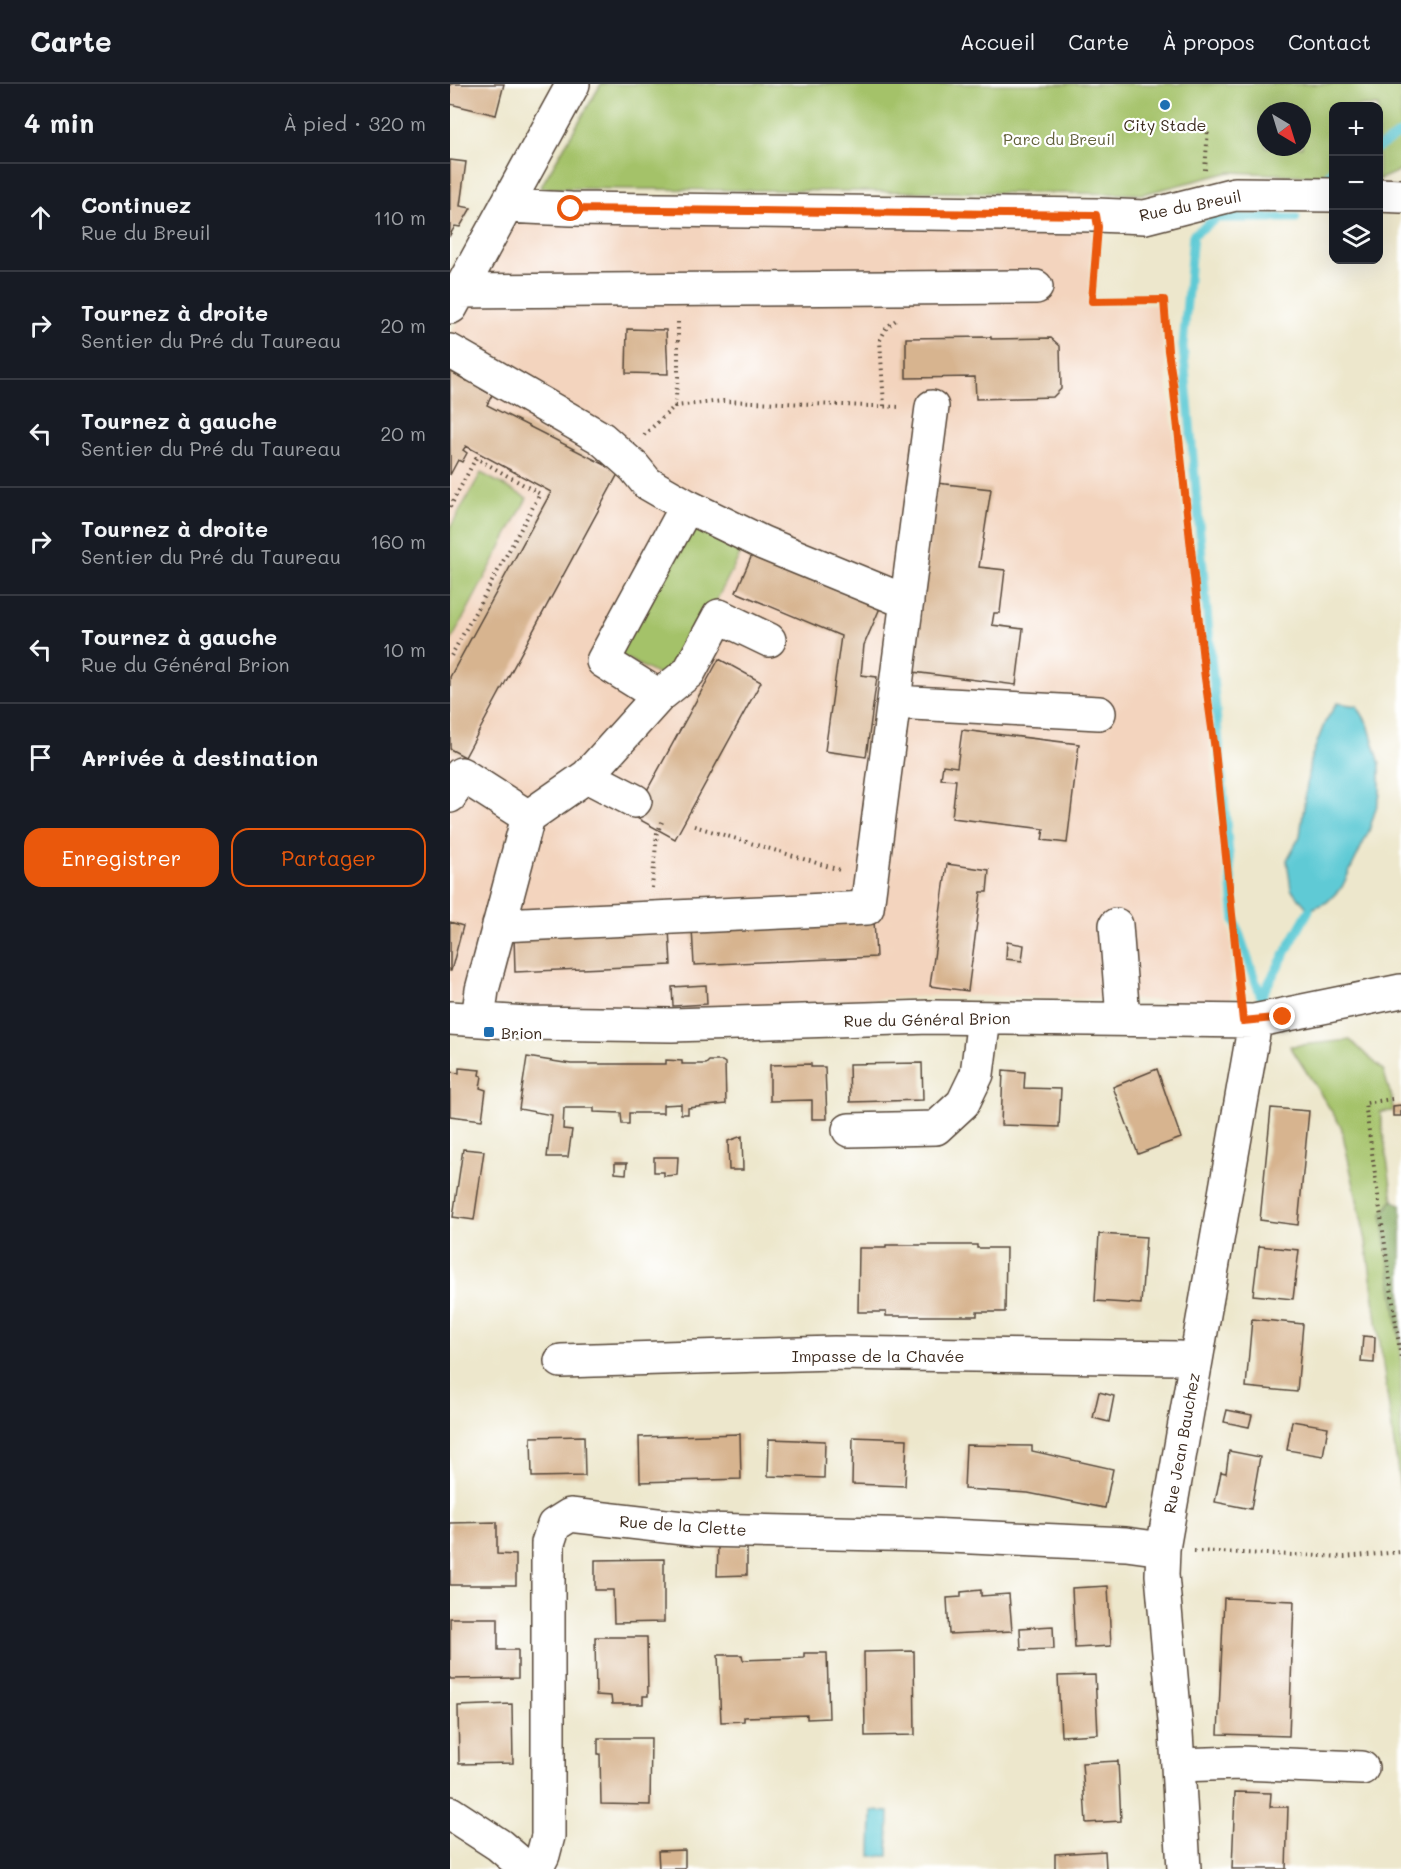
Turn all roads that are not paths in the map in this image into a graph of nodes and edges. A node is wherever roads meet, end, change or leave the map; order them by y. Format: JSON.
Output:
{"nodes":[{"id":1,"x":573,"y":84,"type":"edge"},
{"id":2,"x":1329,"y":195,"type":"edge"},
{"id":3,"x":1383,"y":195,"type":"edge"},
{"id":4,"x":1401,"y":196,"type":"edge"},
{"id":5,"x":506,"y":206,"type":"junction"},
{"id":6,"x":1036,"y":287,"type":"dead end"},
{"id":7,"x":454,"y":300,"type":"edge"},
{"id":8,"x":450,"y":351,"type":"edge"},
{"id":9,"x":932,"y":408,"type":"road end"},
{"id":10,"x":687,"y":506,"type":"junction"},
{"id":11,"x":906,"y":602,"type":"junction"},
{"id":12,"x":769,"y":640,"type":"dead end"},
{"id":13,"x":659,"y":696,"type":"junction"},
{"id":14,"x":894,"y":702,"type":"junction"},
{"id":15,"x":1099,"y":713,"type":"dead end"},
{"id":16,"x":587,"y":776,"type":"junction"},
{"id":17,"x":450,"y":796,"type":"edge"},
{"id":18,"x":635,"y":801,"type":"road end"},
{"id":19,"x":528,"y":817,"type":"junction"},
{"id":20,"x":499,"y":925,"type":"junction"},
{"id":21,"x":1116,"y":925,"type":"dead end"},
{"id":22,"x":1401,"y":991,"type":"edge"},
{"id":23,"x":984,"y":1018,"type":"junction"},
{"id":24,"x":464,"y":1019,"type":"edge"},
{"id":25,"x":1123,"y":1019,"type":"junction"},
{"id":26,"x":1248,"y":1021,"type":"junction"},
{"id":27,"x":849,"y":1130,"type":"dead end"},
{"id":28,"x":561,"y":1361,"type":"dead end"},
{"id":29,"x":1195,"y":1361,"type":"junction"},
{"id":30,"x":1163,"y":1549,"type":"junction"},
{"id":31,"x":1178,"y":1764,"type":"junction"},
{"id":32,"x":1362,"y":1768,"type":"dead end"},
{"id":33,"x":450,"y":1813,"type":"edge"},
{"id":34,"x":527,"y":1869,"type":"edge"},
{"id":35,"x":536,"y":1869,"type":"edge"},
{"id":36,"x":1184,"y":1869,"type":"edge"}],
"edges":[{"from":1,"to":5,"type":"street"},
{"from":2,"to":5,"type":"street","name":"Rue du Breuil"},
{"from":3,"to":4,"type":"street"},
{"from":5,"to":7,"type":"street"},
{"from":6,"to":7,"type":"street"},
{"from":8,"to":10,"type":"street"},
{"from":9,"to":11,"type":"street"},
{"from":10,"to":11,"type":"street"},
{"from":10,"to":13,"type":"street"},
{"from":11,"to":14,"type":"street"},
{"from":12,"to":13,"type":"street"},
{"from":13,"to":16,"type":"street"},
{"from":14,"to":15,"type":"street"},
{"from":14,"to":20,"type":"street"},
{"from":16,"to":18,"type":"street"},
{"from":16,"to":19,"type":"street"},
{"from":17,"to":19,"type":"street"},
{"from":19,"to":20,"type":"street"},
{"from":20,"to":24,"type":"street"},
{"from":21,"to":25,"type":"street"},
{"from":22,"to":26,"type":"street","name":"Rue du Général Brion"},
{"from":23,"to":24,"type":"street","name":"Rue du Général Brion"},
{"from":23,"to":25,"type":"street","name":"Rue du Général Brion"},
{"from":23,"to":27,"type":"street"},
{"from":25,"to":26,"type":"street","name":"Rue du Général Brion"},
{"from":26,"to":29,"type":"street","name":"Rue Jean Bauchez"},
{"from":28,"to":29,"type":"street","name":"Impasse de la Chavée"},
{"from":29,"to":30,"type":"street","name":"Rue Jean Bauchez"},
{"from":30,"to":31,"type":"street","name":"Rue Jean Bauchez"},
{"from":30,"to":35,"type":"street","name":"Rue de la Clette"},
{"from":31,"to":32,"type":"street"},
{"from":31,"to":36,"type":"street","name":"Rue Jean Bauchez"},
{"from":33,"to":34,"type":"street"}]}
